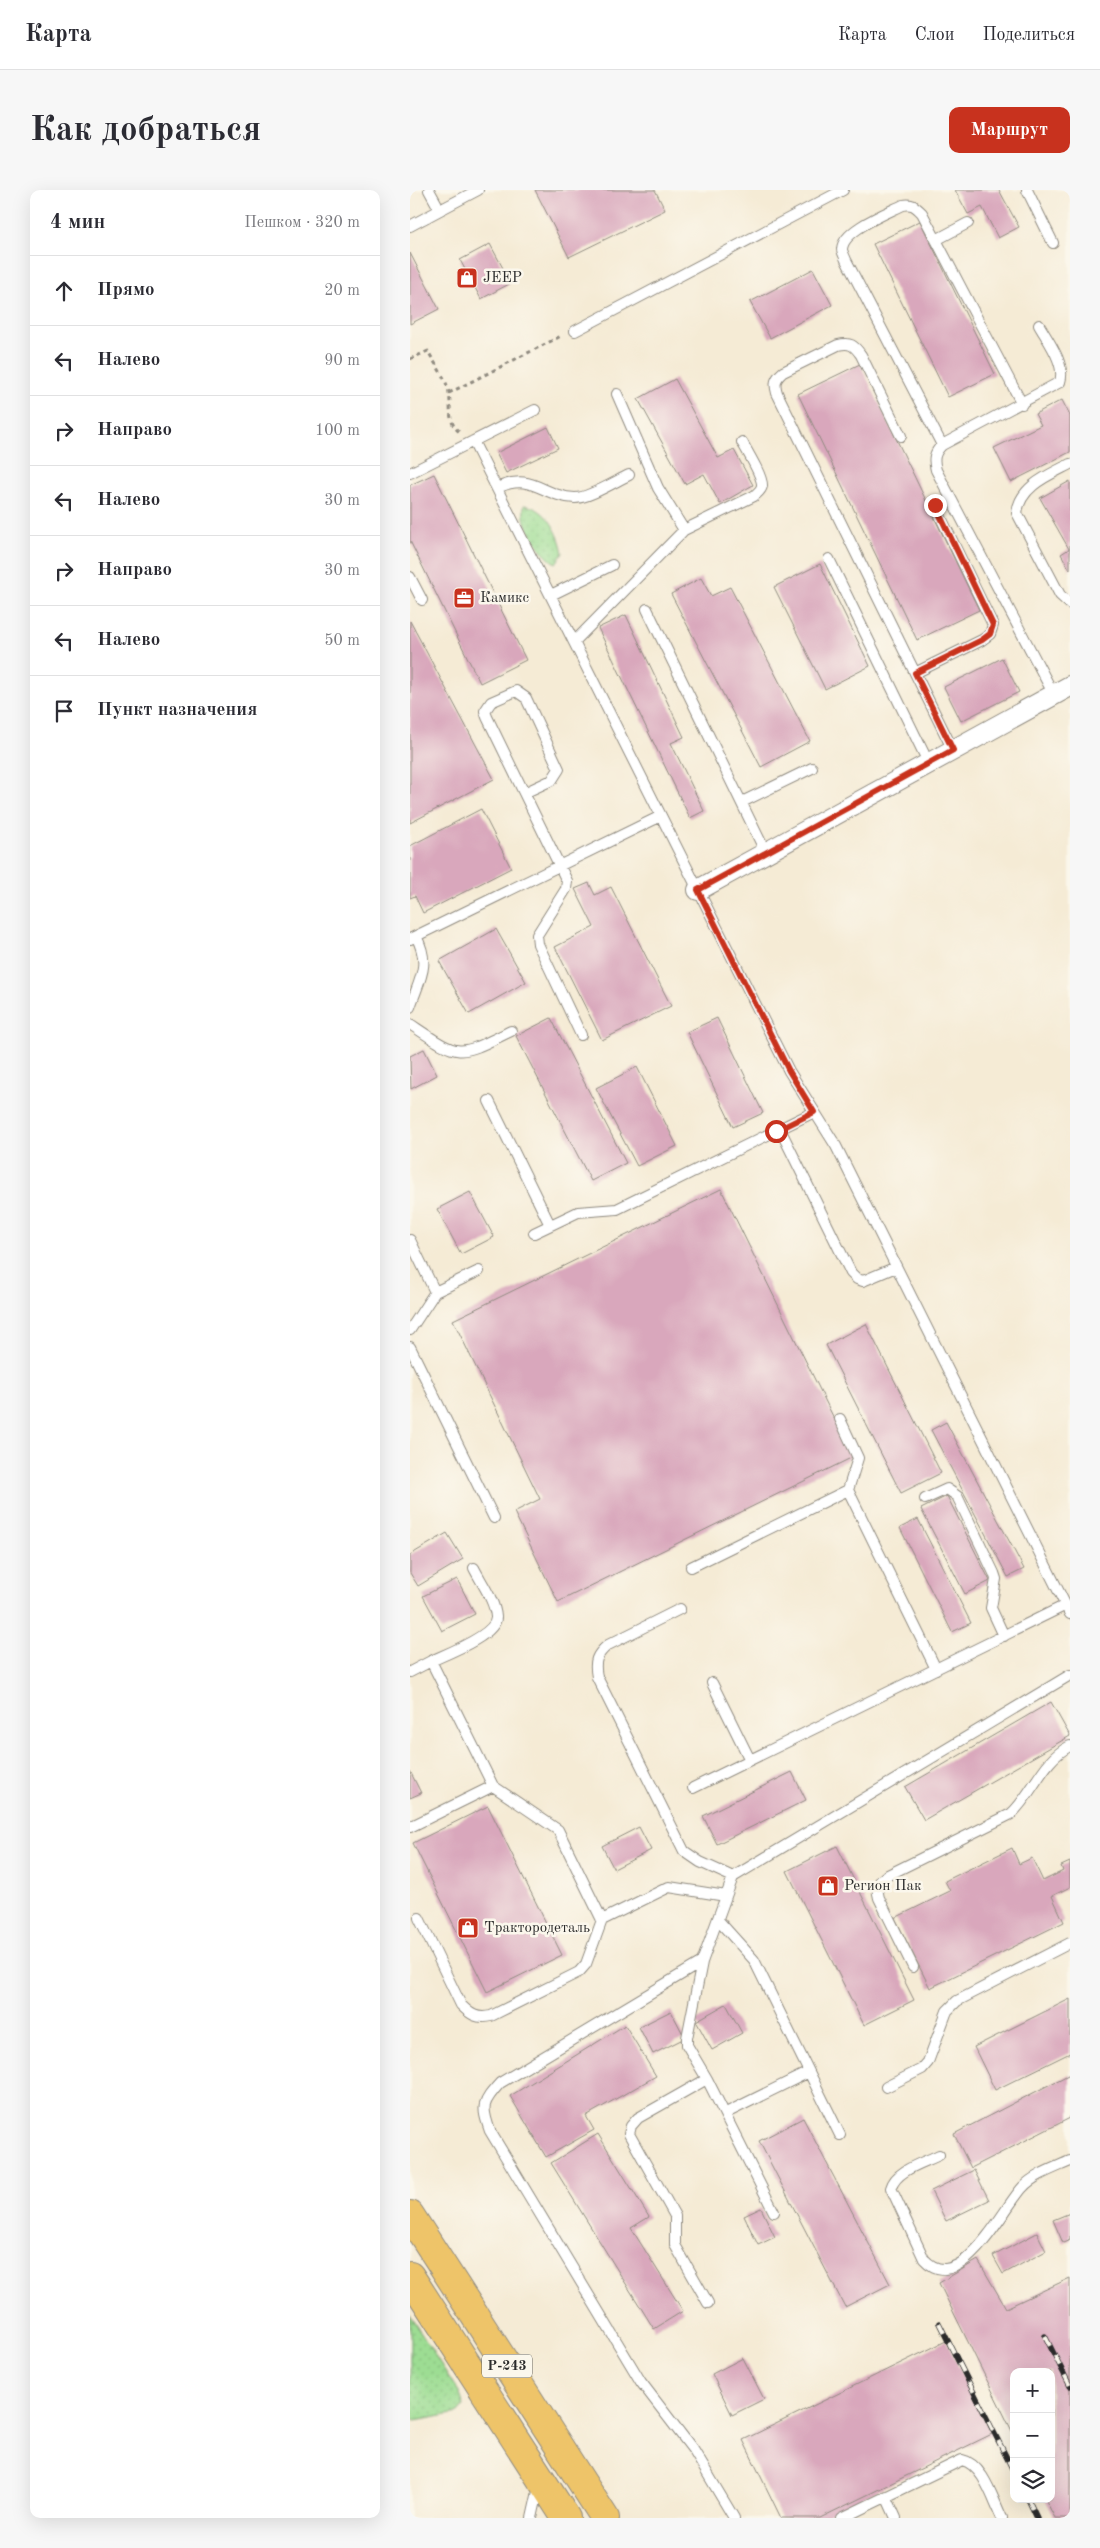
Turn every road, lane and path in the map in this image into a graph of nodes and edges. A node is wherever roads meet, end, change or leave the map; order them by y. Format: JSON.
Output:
{"nodes":[{"id":1,"x":429,"y":190,"type":"edge"},
{"id":2,"x":478,"y":190,"type":"edge"},
{"id":3,"x":844,"y":190,"type":"edge"},
{"id":4,"x":1027,"y":190,"type":"edge"},
{"id":5,"x":440,"y":210,"type":"junction"},
{"id":6,"x":968,"y":223,"type":"dead end"},
{"id":7,"x":410,"y":226,"type":"edge"},
{"id":8,"x":936,"y":240,"type":"junction"},
{"id":9,"x":1053,"y":243,"type":"dead end"},
{"id":10,"x":1039,"y":325,"type":"dead end"},
{"id":11,"x":575,"y":331,"type":"joint"},
{"id":12,"x":410,"y":359,"type":"edge"},
{"id":13,"x":450,"y":393,"type":"junction"},
{"id":14,"x":617,"y":394,"type":"dead end"},
{"id":15,"x":1022,"y":404,"type":"junction"},
{"id":16,"x":534,"y":410,"type":"dead end"},
{"id":17,"x":901,"y":436,"type":"dead end"},
{"id":18,"x":473,"y":441,"type":"junction"},
{"id":19,"x":742,"y":442,"type":"dead end"},
{"id":20,"x":942,"y":446,"type":"junction"},
{"id":21,"x":1070,"y":464,"type":"edge"},
{"id":22,"x":410,"y":473,"type":"edge"},
{"id":23,"x":629,"y":475,"type":"dead end"},
{"id":24,"x":497,"y":488,"type":"junction"},
{"id":25,"x":935,"y":505,"type":"dead end"},
{"id":26,"x":684,"y":530,"type":"junction"},
{"id":27,"x":829,"y":559,"type":"dead end"},
{"id":28,"x":612,"y":565,"type":"dead end"},
{"id":29,"x":410,"y":577,"type":"edge"},
{"id":30,"x":550,"y":595,"type":"junction"},
{"id":31,"x":422,"y":600,"type":"dead end"},
{"id":32,"x":1070,"y":604,"type":"edge"},
{"id":33,"x":647,"y":609,"type":"dead end"},
{"id":34,"x":574,"y":642,"type":"junction"},
{"id":35,"x":915,"y":673,"type":"junction"},
{"id":36,"x":1062,"y":691,"type":"edge"},
{"id":37,"x":953,"y":750,"type":"junction"},
{"id":38,"x":929,"y":764,"type":"junction"},
{"id":39,"x":812,"y":768,"type":"dead end"},
{"id":40,"x":524,"y":793,"type":"junction"},
{"id":41,"x":742,"y":802,"type":"junction"},
{"id":42,"x":661,"y":816,"type":"junction"},
{"id":43,"x":766,"y":852,"type":"junction"},
{"id":44,"x":560,"y":865,"type":"junction"},
{"id":45,"x":698,"y":890,"type":"junction"},
{"id":46,"x":413,"y":937,"type":"edge"},
{"id":47,"x":410,"y":1007,"type":"edge"},
{"id":48,"x":410,"y":1024,"type":"edge"},
{"id":49,"x":511,"y":1031,"type":"dead end"},
{"id":50,"x":581,"y":1035,"type":"dead end"},
{"id":51,"x":489,"y":1101,"type":"dead end"},
{"id":52,"x":814,"y":1112,"type":"junction"},
{"id":53,"x":780,"y":1129,"type":"junction"},
{"id":54,"x":550,"y":1225,"type":"junction"},
{"id":55,"x":534,"y":1233,"type":"dead end"},
{"id":56,"x":410,"y":1240,"type":"edge"},
{"id":57,"x":896,"y":1267,"type":"junction"},
{"id":58,"x":479,"y":1270,"type":"dead end"},
{"id":59,"x":436,"y":1292,"type":"junction"},
{"id":60,"x":410,"y":1330,"type":"edge"},
{"id":61,"x":410,"y":1347,"type":"edge"},
{"id":62,"x":840,"y":1419,"type":"dead end"},
{"id":63,"x":848,"y":1490,"type":"junction"},
{"id":64,"x":924,"y":1499,"type":"dead end"},
{"id":65,"x":494,"y":1518,"type":"dead end"},
{"id":66,"x":691,"y":1567,"type":"dead end"},
{"id":67,"x":474,"y":1568,"type":"dead end"},
{"id":68,"x":680,"y":1609,"type":"dead end"},
{"id":69,"x":1068,"y":1610,"type":"edge"},
{"id":70,"x":1004,"y":1636,"type":"junction"},
{"id":71,"x":431,"y":1661,"type":"junction"},
{"id":72,"x":936,"y":1669,"type":"junction"},
{"id":73,"x":410,"y":1672,"type":"edge"},
{"id":74,"x":1070,"y":1675,"type":"edge"},
{"id":75,"x":712,"y":1684,"type":"dead end"},
{"id":76,"x":1070,"y":1746,"type":"edge"},
{"id":77,"x":750,"y":1760,"type":"junction"},
{"id":78,"x":493,"y":1786,"type":"junction"},
{"id":79,"x":693,"y":1788,"type":"dead end"},
{"id":80,"x":410,"y":1827,"type":"edge"},
{"id":81,"x":733,"y":1877,"type":"junction"},
{"id":82,"x":726,"y":1896,"type":"junction"},
{"id":83,"x":419,"y":1918,"type":"dead end"},
{"id":84,"x":602,"y":1920,"type":"junction"},
{"id":85,"x":718,"y":1920,"type":"junction"},
{"id":86,"x":1070,"y":1943,"type":"edge"},
{"id":87,"x":702,"y":1962,"type":"junction"},
{"id":88,"x":913,"y":1967,"type":"dead end"},
{"id":89,"x":809,"y":2072,"type":"junction"},
{"id":90,"x":707,"y":2079,"type":"junction"},
{"id":91,"x":886,"y":2087,"type":"dead end"},
{"id":92,"x":726,"y":2113,"type":"junction"},
{"id":93,"x":840,"y":2135,"type":"dead end"},
{"id":94,"x":939,"y":2155,"type":"dead end"},
{"id":95,"x":1070,"y":2161,"type":"edge"},
{"id":96,"x":774,"y":2212,"type":"dead end"},
{"id":97,"x":410,"y":2215,"type":"edge"},
{"id":98,"x":410,"y":2276,"type":"edge"},
{"id":99,"x":708,"y":2303,"type":"dead end"},
{"id":100,"x":541,"y":2478,"type":"junction"},
{"id":101,"x":886,"y":2496,"type":"junction"},
{"id":102,"x":532,"y":2518,"type":"edge"},
{"id":103,"x":566,"y":2518,"type":"edge"},
{"id":104,"x":605,"y":2518,"type":"edge"},
{"id":105,"x":734,"y":2518,"type":"edge"},
{"id":106,"x":842,"y":2518,"type":"edge"},
{"id":107,"x":896,"y":2518,"type":"edge"},
{"id":108,"x":1002,"y":2518,"type":"edge"}],
"edges":[{"from":1,"to":5,"type":"lane"},
{"from":2,"to":5,"type":"lane"},
{"from":3,"to":11,"type":"lane"},
{"from":4,"to":9,"type":"lane"},
{"from":5,"to":7,"type":"lane"},
{"from":6,"to":8,"type":"lane"},
{"from":8,"to":15,"type":"lane"},
{"from":8,"to":20,"type":"lane"},
{"from":10,"to":15,"type":"lane"},
{"from":11,"to":13,"type":"path"},
{"from":12,"to":13,"type":"path"},
{"from":13,"to":18,"type":"path"},
{"from":14,"to":26,"type":"lane"},
{"from":15,"to":20,"type":"lane"},
{"from":16,"to":18,"type":"lane"},
{"from":17,"to":35,"type":"lane"},
{"from":18,"to":22,"type":"lane"},
{"from":18,"to":24,"type":"lane"},
{"from":19,"to":26,"type":"lane"},
{"from":20,"to":36,"type":"lane"},
{"from":21,"to":32,"type":"lane"},
{"from":23,"to":24,"type":"lane"},
{"from":24,"to":30,"type":"lane"},
{"from":25,"to":35,"type":"lane"},
{"from":26,"to":34,"type":"lane"},
{"from":27,"to":38,"type":"lane"},
{"from":28,"to":30,"type":"lane"},
{"from":29,"to":31,"type":"lane"},
{"from":30,"to":34,"type":"lane"},
{"from":33,"to":41,"type":"lane"},
{"from":34,"to":42,"type":"lane"},
{"from":35,"to":37,"type":"lane"},
{"from":36,"to":37,"type":"street"},
{"from":37,"to":38,"type":"street"},
{"from":38,"to":43,"type":"street"},
{"from":39,"to":41,"type":"lane"},
{"from":40,"to":40,"type":"lane"},
{"from":40,"to":44,"type":"lane"},
{"from":41,"to":43,"type":"lane"},
{"from":42,"to":44,"type":"lane"},
{"from":42,"to":45,"type":"lane"},
{"from":43,"to":45,"type":"street"},
{"from":44,"to":46,"type":"lane"},
{"from":44,"to":50,"type":"lane"},
{"from":45,"to":52,"type":"lane"},
{"from":46,"to":47,"type":"lane"},
{"from":48,"to":49,"type":"lane"},
{"from":51,"to":54,"type":"lane"},
{"from":52,"to":53,"type":"lane"},
{"from":52,"to":57,"type":"lane"},
{"from":53,"to":54,"type":"lane"},
{"from":53,"to":57,"type":"lane"},
{"from":54,"to":55,"type":"lane"},
{"from":56,"to":59,"type":"lane"},
{"from":57,"to":69,"type":"lane"},
{"from":58,"to":59,"type":"lane"},
{"from":59,"to":60,"type":"lane"},
{"from":61,"to":65,"type":"lane"},
{"from":62,"to":63,"type":"lane"},
{"from":63,"to":66,"type":"lane"},
{"from":63,"to":72,"type":"lane"},
{"from":64,"to":70,"type":"lane"},
{"from":67,"to":71,"type":"lane"},
{"from":68,"to":81,"type":"lane"},
{"from":69,"to":70,"type":"lane"},
{"from":70,"to":72,"type":"lane"},
{"from":71,"to":73,"type":"lane"},
{"from":71,"to":78,"type":"lane"},
{"from":72,"to":77,"type":"lane"},
{"from":74,"to":81,"type":"lane"},
{"from":75,"to":77,"type":"lane"},
{"from":76,"to":88,"type":"lane"},
{"from":77,"to":79,"type":"lane"},
{"from":78,"to":80,"type":"lane"},
{"from":78,"to":84,"type":"lane"},
{"from":81,"to":82,"type":"lane"},
{"from":82,"to":84,"type":"lane"},
{"from":82,"to":85,"type":"lane"},
{"from":83,"to":84,"type":"lane"},
{"from":85,"to":87,"type":"lane"},
{"from":85,"to":89,"type":"lane"},
{"from":86,"to":91,"type":"lane"},
{"from":87,"to":90,"type":"lane"},
{"from":87,"to":105,"type":"lane"},
{"from":89,"to":92,"type":"lane"},
{"from":89,"to":93,"type":"lane"},
{"from":90,"to":92,"type":"lane"},
{"from":90,"to":99,"type":"lane"},
{"from":92,"to":96,"type":"lane"},
{"from":94,"to":95,"type":"lane"},
{"from":97,"to":104,"type":"highway","number":"Р-243"},
{"from":98,"to":100,"type":"highway","number":"Р-243"},
{"from":100,"to":102,"type":"lane"},
{"from":100,"to":103,"type":"highway","number":"Р-243"},
{"from":101,"to":106,"type":"lane"},
{"from":101,"to":107,"type":"lane"},
{"from":101,"to":108,"type":"lane"}]}
